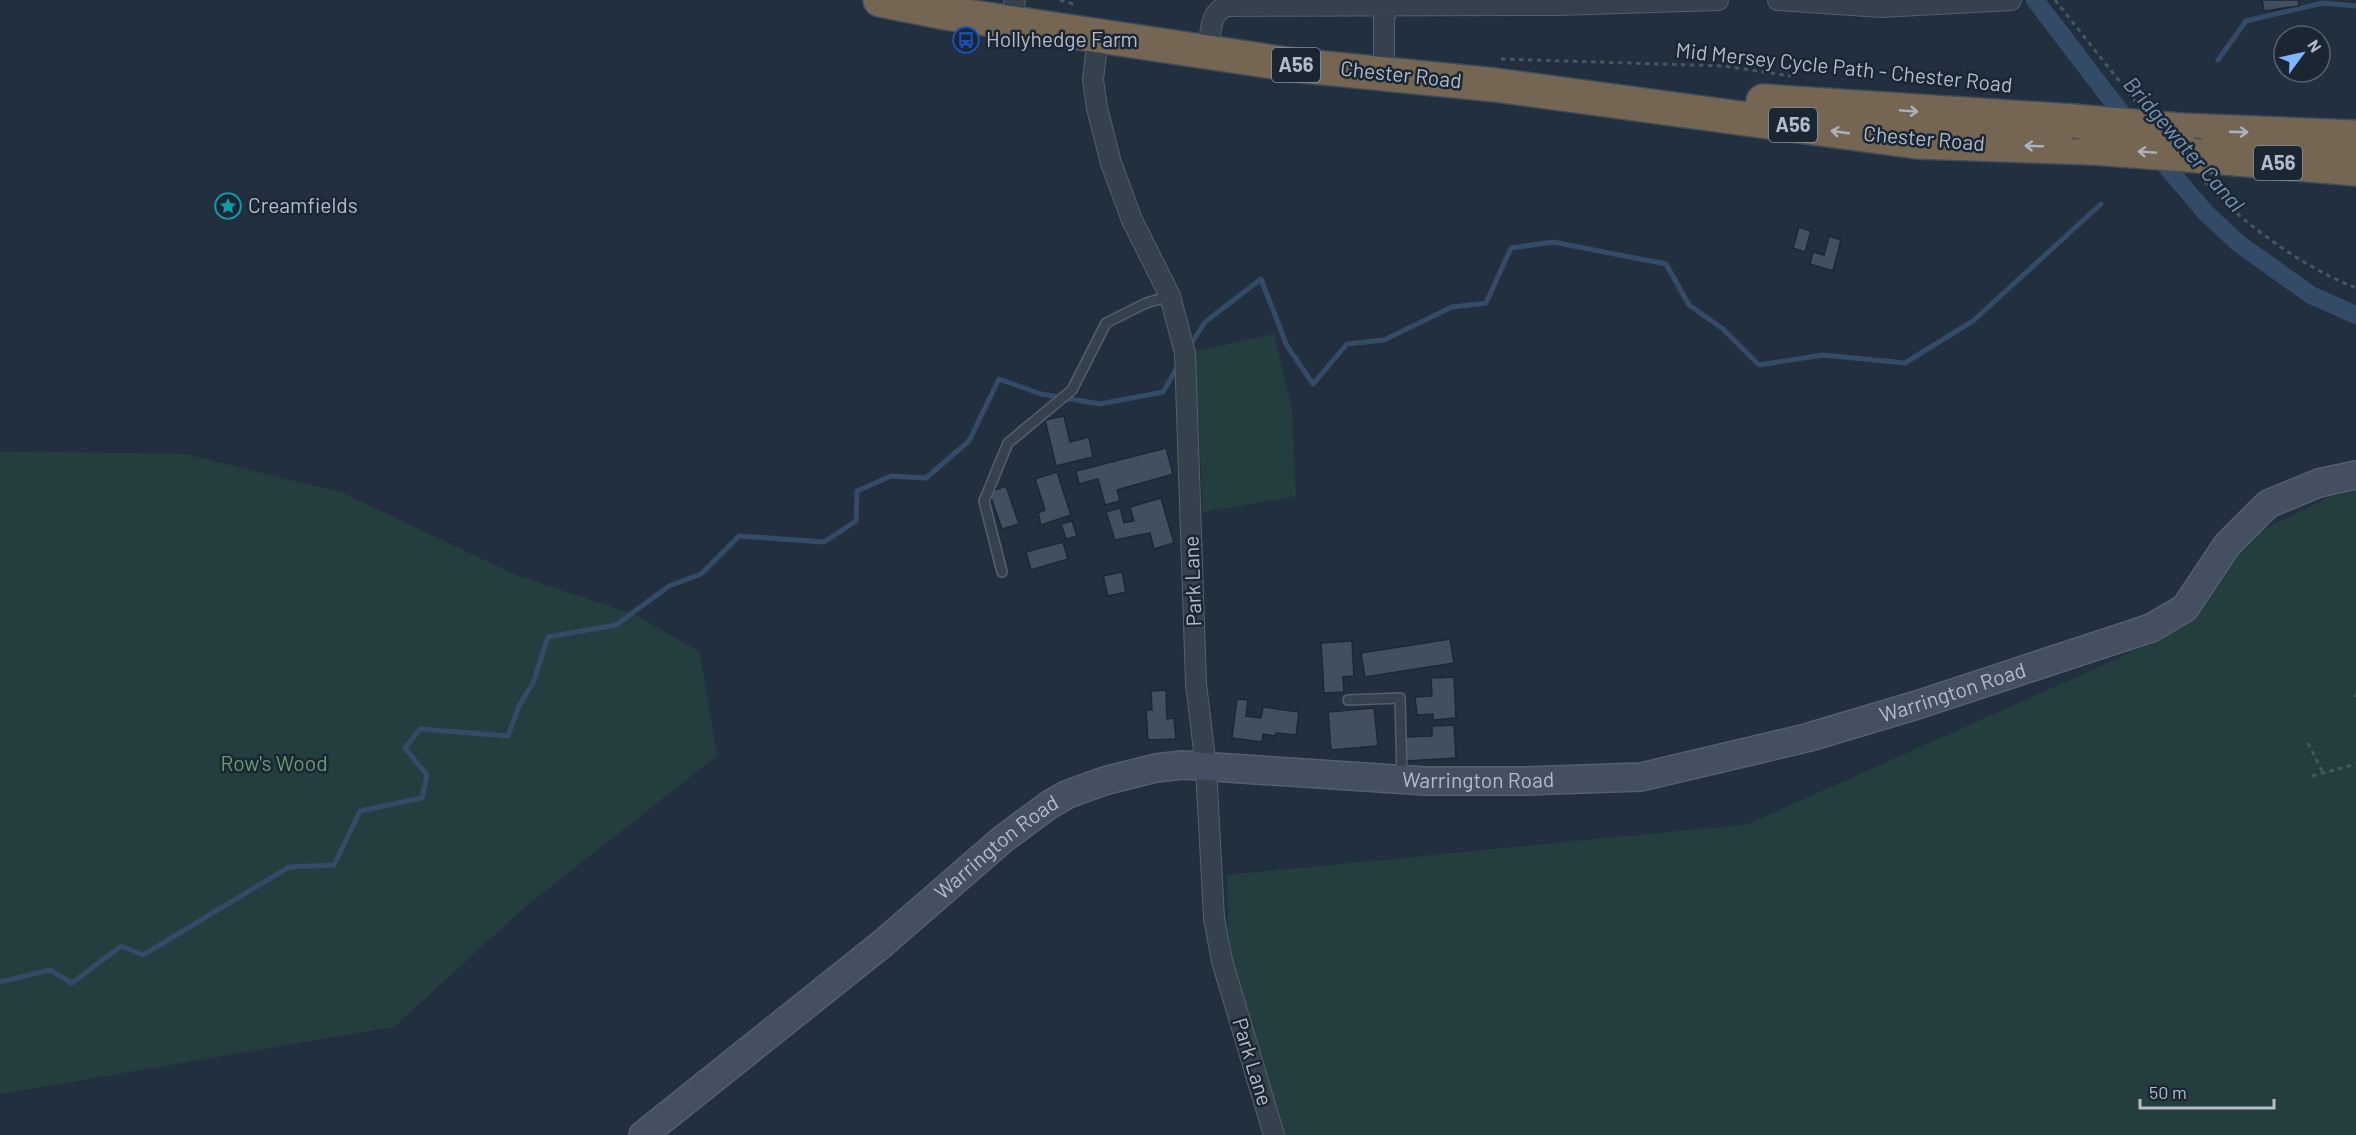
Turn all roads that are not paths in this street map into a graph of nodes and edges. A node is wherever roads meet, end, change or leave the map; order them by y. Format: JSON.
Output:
{"nodes":[{"id":1,"x":880,"y":0,"type":"edge"},
{"id":2,"x":1719,"y":0,"type":"edge"},
{"id":3,"x":1778,"y":0,"type":"edge"},
{"id":4,"x":2011,"y":0,"type":"edge"},
{"id":5,"x":1390,"y":5,"type":"junction"},
{"id":6,"x":1012,"y":11,"type":"edge"},
{"id":7,"x":1098,"y":36,"type":"junction"},
{"id":8,"x":1208,"y":52,"type":"junction"},
{"id":9,"x":1494,"y":71,"type":"junction"},
{"id":10,"x":1384,"y":72,"type":"junction"},
{"id":11,"x":2356,"y":137,"type":"edge"},
{"id":12,"x":2356,"y":169,"type":"edge"},
{"id":13,"x":1170,"y":296,"type":"junction"},
{"id":14,"x":2356,"y":475,"type":"edge"},
{"id":15,"x":1002,"y":572,"type":"dead end"},
{"id":16,"x":1348,"y":700,"type":"dead end"},
{"id":17,"x":1206,"y":767,"type":"junction"},
{"id":18,"x":1402,"y":780,"type":"junction"},
{"id":19,"x":643,"y":1135,"type":"edge"},
{"id":20,"x":1274,"y":1135,"type":"edge"}],
"edges":[{"from":1,"to":6,"type":"highway","name":"Chester Road","number":"A56"},
{"from":2,"to":5,"type":"street"},
{"from":3,"to":4,"type":"street"},
{"from":5,"to":8,"type":"street"},
{"from":5,"to":10,"type":"street"},
{"from":6,"to":7,"type":"highway","name":"Chester Road","number":"A56"},
{"from":7,"to":8,"type":"highway","name":"Chester Road","number":"A56"},
{"from":7,"to":13,"type":"street","name":"Park Lane"},
{"from":8,"to":10,"type":"highway","name":"Chester Road","number":"A56"},
{"from":9,"to":10,"type":"highway","name":"Chester Road","number":"A56"},
{"from":9,"to":11,"type":"highway","name":"Chester Road","number":"A56","one_way":true,"bridge":true},
{"from":12,"to":9,"type":"highway","name":"Chester Road","number":"A56","one_way":true,"bridge":true},
{"from":13,"to":15,"type":"lane"},
{"from":13,"to":17,"type":"street","name":"Park Lane"},
{"from":14,"to":18,"type":"street","name":"Warrington Road"},
{"from":16,"to":18,"type":"lane"},
{"from":17,"to":18,"type":"street","name":"Warrington Road"},
{"from":17,"to":19,"type":"street","name":"Warrington Road"},
{"from":17,"to":20,"type":"street","name":"Park Lane"}]}
